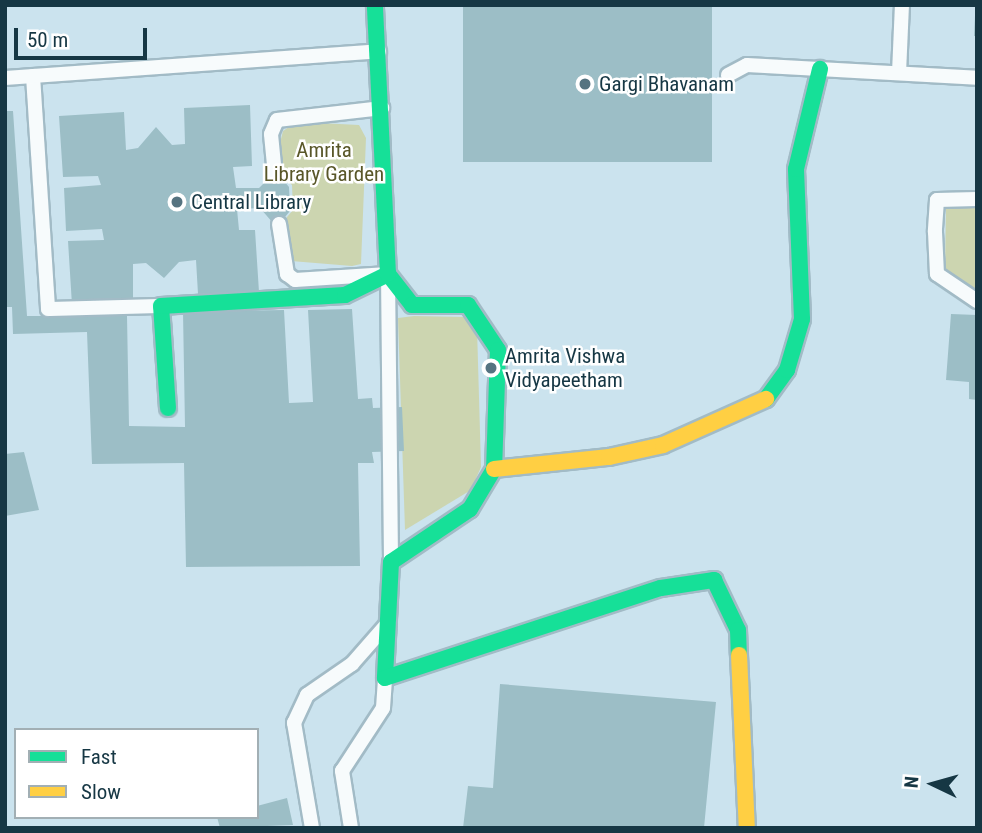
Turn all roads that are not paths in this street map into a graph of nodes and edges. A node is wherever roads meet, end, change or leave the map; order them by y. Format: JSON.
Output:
{"nodes":[{"id":1,"x":375,"y":5,"type":"edge"},
{"id":2,"x":902,"y":5,"type":"edge"},
{"id":3,"x":379,"y":51,"type":"junction"},
{"id":4,"x":820,"y":69,"type":"junction"},
{"id":5,"x":900,"y":73,"type":"junction"},
{"id":6,"x":728,"y":75,"type":"dead end"},
{"id":7,"x":33,"y":76,"type":"junction"},
{"id":8,"x":5,"y":78,"type":"edge"},
{"id":9,"x":977,"y":78,"type":"edge"},
{"id":10,"x":382,"y":108,"type":"junction"},
{"id":11,"x":275,"y":175,"type":"dead end"},
{"id":12,"x":977,"y":199,"type":"edge"},
{"id":13,"x":279,"y":223,"type":"dead end"},
{"id":14,"x":388,"y":274,"type":"junction"},
{"id":15,"x":977,"y":301,"type":"edge"},
{"id":16,"x":161,"y":306,"type":"junction"},
{"id":17,"x":168,"y":408,"type":"dead end"},
{"id":18,"x":494,"y":469,"type":"junction"},
{"id":19,"x":391,"y":562,"type":"junction"},
{"id":20,"x":388,"y":623,"type":"junction"},
{"id":21,"x":385,"y":678,"type":"junction"},
{"id":22,"x":312,"y":828,"type":"edge"},
{"id":23,"x":351,"y":828,"type":"edge"},
{"id":24,"x":747,"y":828,"type":"edge"}],
"edges":[{"from":1,"to":3,"type":"street"},
{"from":2,"to":5,"type":"street"},
{"from":3,"to":7,"type":"street"},
{"from":3,"to":10,"type":"street"},
{"from":4,"to":5,"type":"street"},
{"from":4,"to":6,"type":"street"},
{"from":4,"to":18,"type":"street"},
{"from":5,"to":9,"type":"street"},
{"from":7,"to":8,"type":"street"},
{"from":7,"to":16,"type":"street"},
{"from":10,"to":11,"type":"street"},
{"from":10,"to":14,"type":"street"},
{"from":12,"to":15,"type":"street"},
{"from":13,"to":14,"type":"street"},
{"from":14,"to":16,"type":"street"},
{"from":14,"to":18,"type":"street"},
{"from":14,"to":19,"type":"street"},
{"from":16,"to":17,"type":"street"},
{"from":18,"to":19,"type":"street"},
{"from":19,"to":20,"type":"street"},
{"from":20,"to":21,"type":"street"},
{"from":20,"to":22,"type":"street"},
{"from":21,"to":23,"type":"street"},
{"from":21,"to":24,"type":"street"}]}
